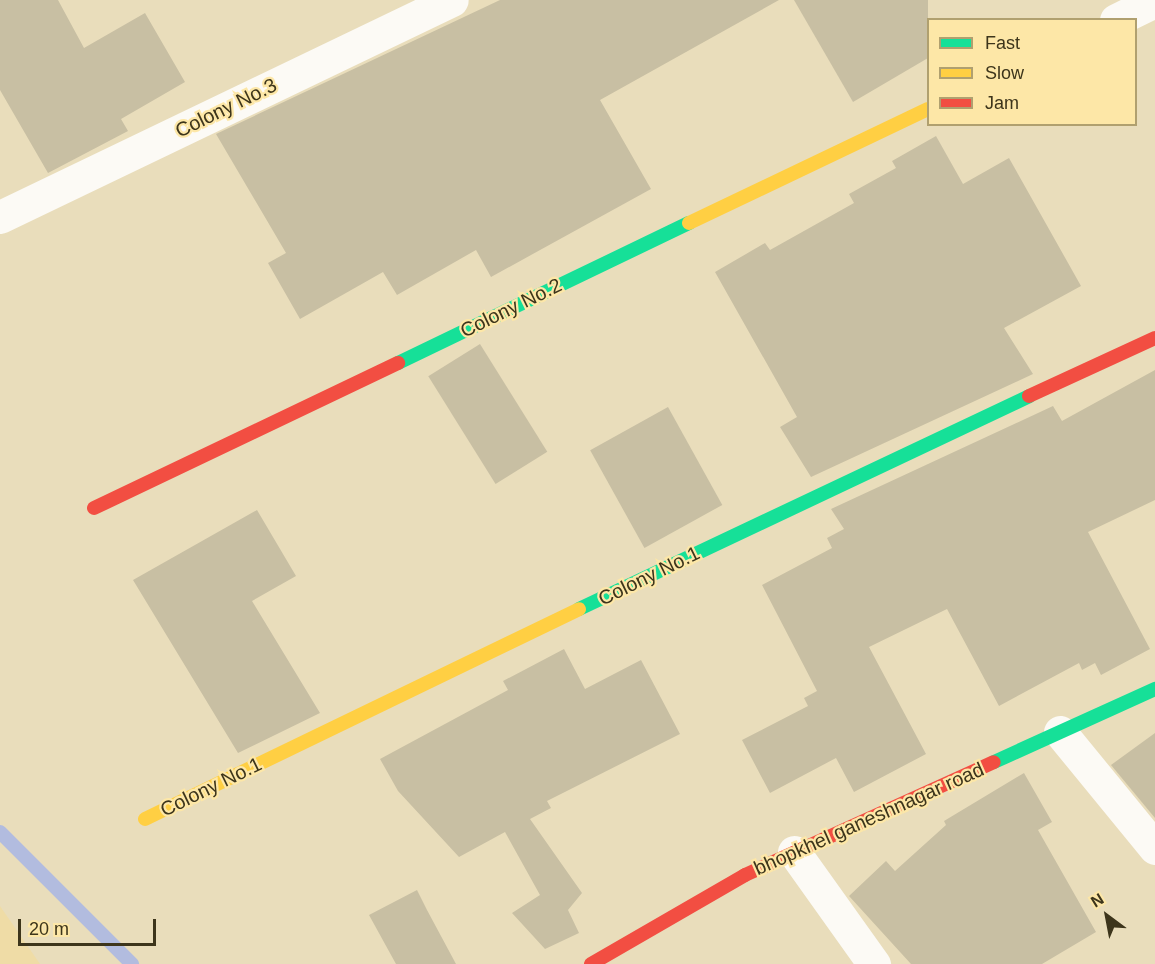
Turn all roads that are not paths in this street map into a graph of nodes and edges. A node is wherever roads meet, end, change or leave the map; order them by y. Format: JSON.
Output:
{"nodes":[{"id":1,"x":452,"y":0,"type":"edge"},
{"id":2,"x":1155,"y":1,"type":"edge"},
{"id":3,"x":1120,"y":18,"type":"edge"},
{"id":4,"x":927,"y":109,"type":"edge"},
{"id":5,"x":0,"y":217,"type":"edge"},
{"id":6,"x":1155,"y":338,"type":"edge"},
{"id":7,"x":94,"y":508,"type":"dead end"},
{"id":8,"x":1155,"y":689,"type":"edge"},
{"id":9,"x":1060,"y":732,"type":"junction"},
{"id":10,"x":145,"y":819,"type":"dead end"},
{"id":11,"x":1155,"y":848,"type":"edge"},
{"id":12,"x":794,"y":852,"type":"junction"},
{"id":13,"x":591,"y":964,"type":"edge"},
{"id":14,"x":874,"y":964,"type":"edge"}],
"edges":[{"from":1,"to":5,"type":"street","name":"Colony No.3"},
{"from":2,"to":3,"type":"street"},
{"from":4,"to":7,"type":"street","name":"Colony No.2"},
{"from":6,"to":10,"type":"street","name":"Colony No.1"},
{"from":8,"to":9,"type":"street","name":"bhopkhel ganeshnagar road"},
{"from":9,"to":11,"type":"street"},
{"from":9,"to":12,"type":"street","name":"bhopkhel ganeshnagar road"},
{"from":12,"to":13,"type":"street","name":"bhopkhel ganeshnagar road"},
{"from":12,"to":14,"type":"street"}]}
